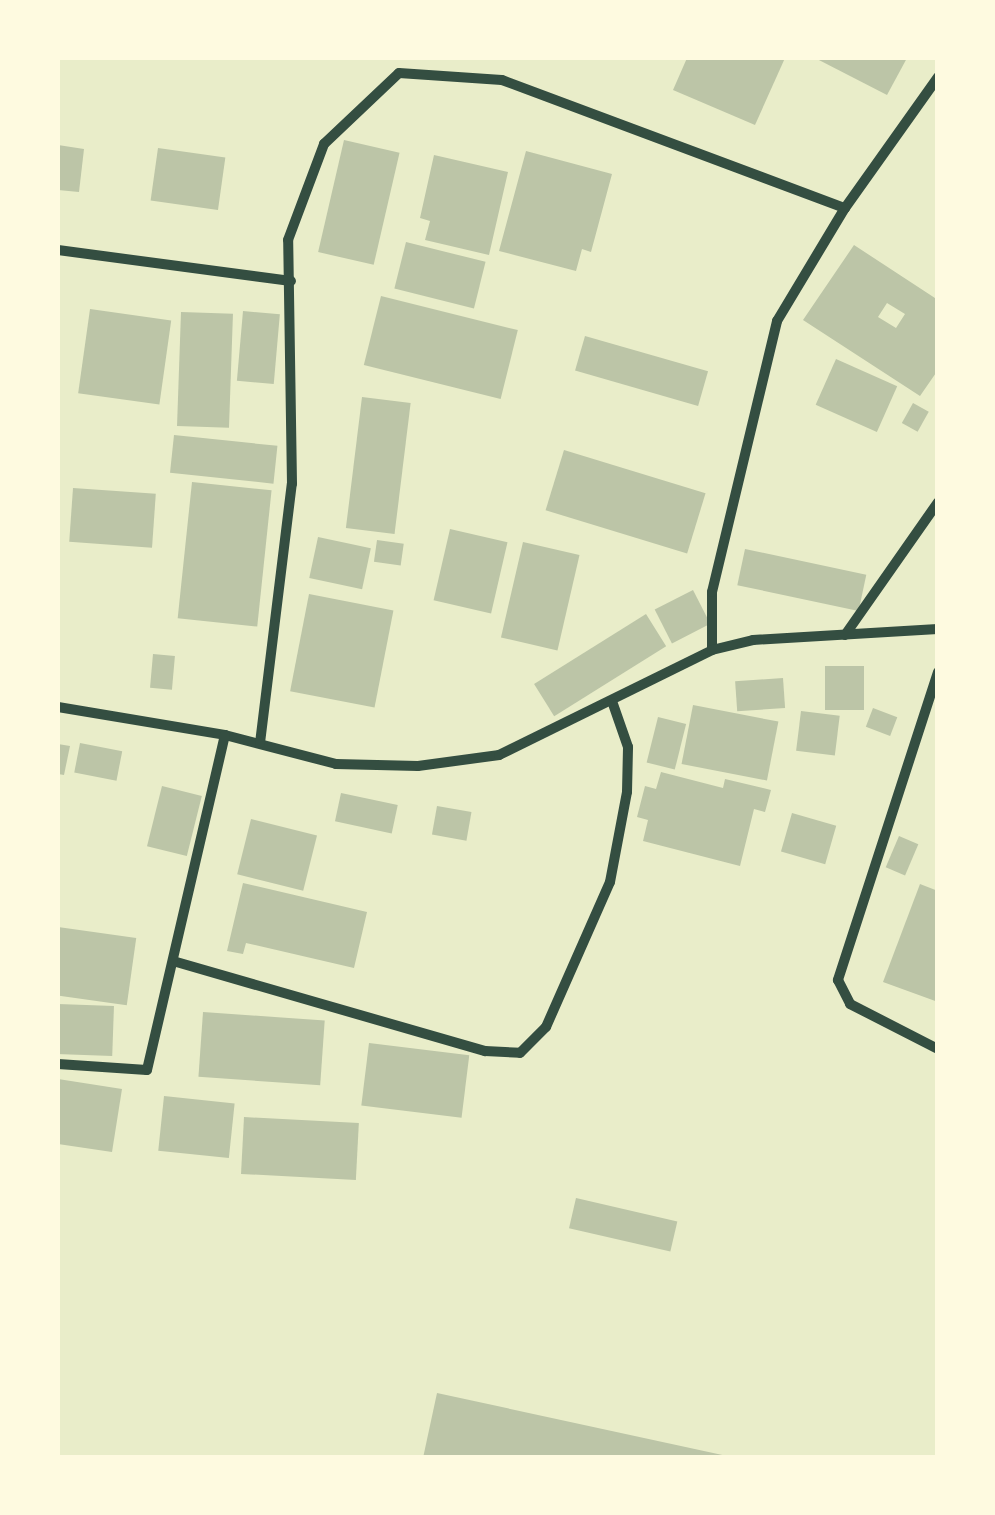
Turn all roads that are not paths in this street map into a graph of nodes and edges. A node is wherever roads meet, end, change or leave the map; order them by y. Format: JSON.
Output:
{"nodes":[{"id":1,"x":938,"y":77,"type":"edge"},
{"id":2,"x":845,"y":208,"type":"junction"},
{"id":3,"x":58,"y":250,"type":"edge"},
{"id":4,"x":290,"y":282,"type":"junction"},
{"id":5,"x":938,"y":502,"type":"edge"},
{"id":6,"x":938,"y":629,"type":"edge"},
{"id":7,"x":845,"y":636,"type":"junction"},
{"id":8,"x":712,"y":650,"type":"junction"},
{"id":9,"x":938,"y":672,"type":"edge"},
{"id":10,"x":613,"y":704,"type":"junction"},
{"id":11,"x":58,"y":707,"type":"edge"},
{"id":12,"x":224,"y":735,"type":"junction"},
{"id":13,"x":260,"y":744,"type":"junction"},
{"id":14,"x":174,"y":961,"type":"junction"},
{"id":15,"x":938,"y":1049,"type":"edge"},
{"id":16,"x":58,"y":1064,"type":"edge"}],
"edges":[{"from":1,"to":2,"type":"street"},
{"from":2,"to":4,"type":"street"},
{"from":2,"to":8,"type":"street"},
{"from":3,"to":4,"type":"street"},
{"from":4,"to":13,"type":"street"},
{"from":5,"to":7,"type":"street"},
{"from":6,"to":7,"type":"street"},
{"from":7,"to":8,"type":"street"},
{"from":8,"to":10,"type":"street"},
{"from":9,"to":15,"type":"street"},
{"from":10,"to":13,"type":"street"},
{"from":10,"to":14,"type":"street"},
{"from":11,"to":12,"type":"street"},
{"from":12,"to":13,"type":"street"},
{"from":12,"to":14,"type":"street"},
{"from":14,"to":16,"type":"street"}]}
